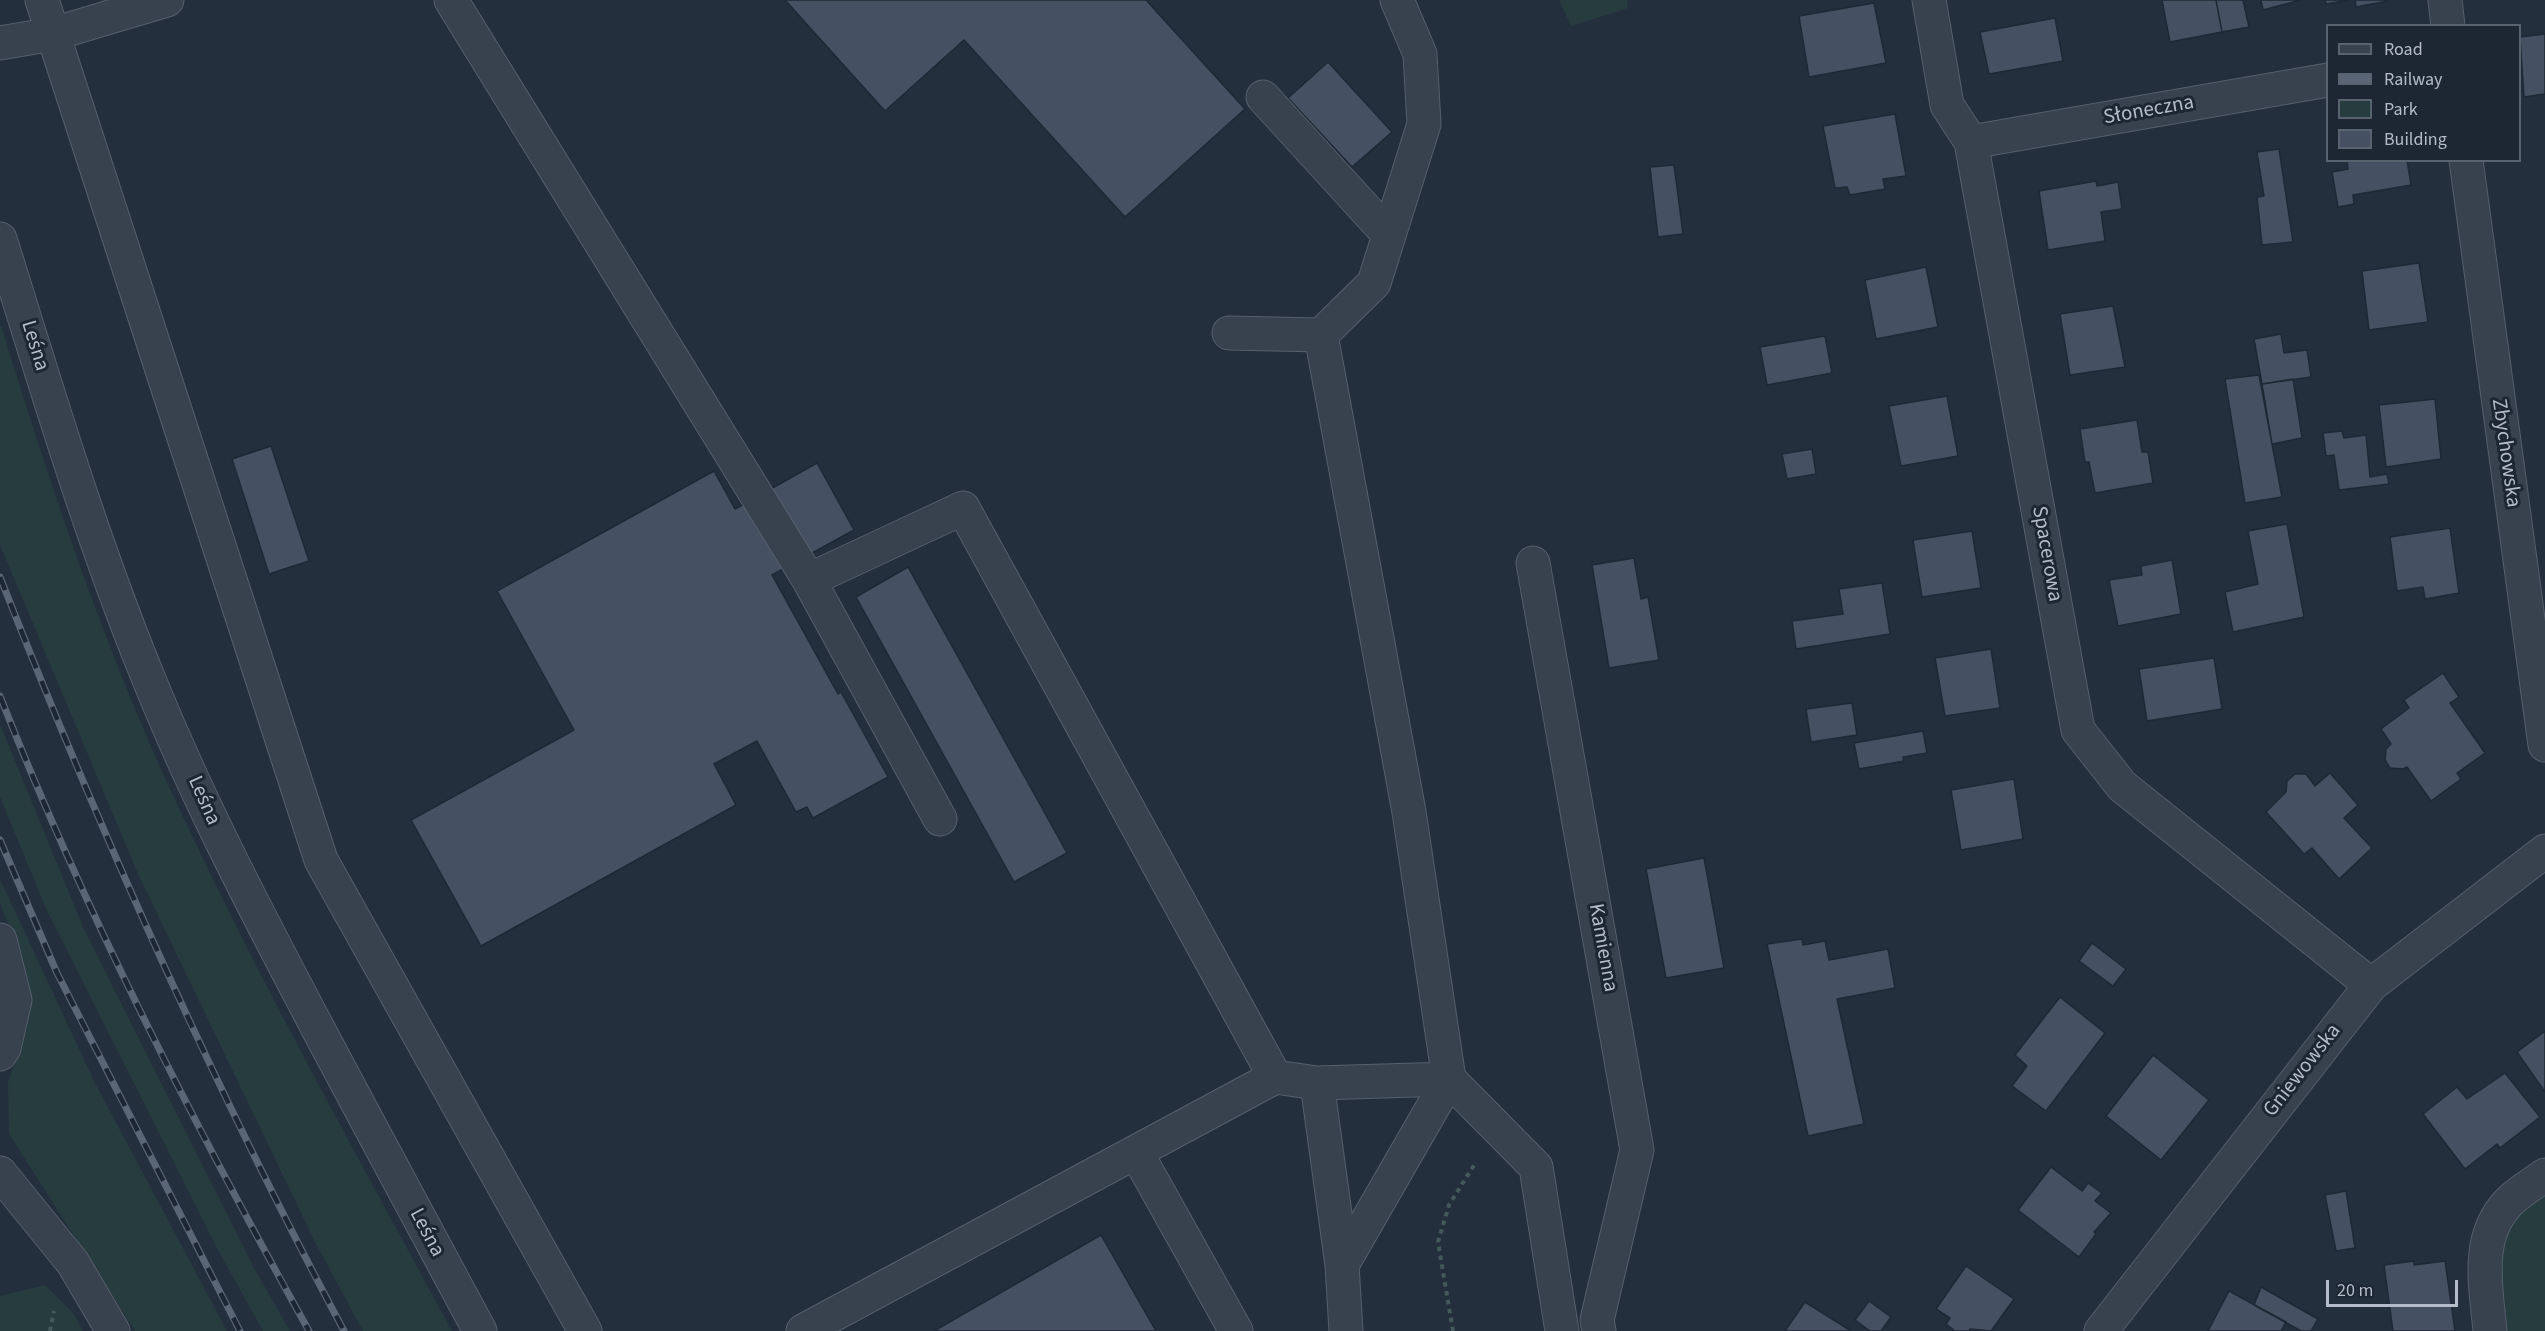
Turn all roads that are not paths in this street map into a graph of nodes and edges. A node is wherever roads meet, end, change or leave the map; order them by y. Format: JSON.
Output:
{"nodes":[{"id":1,"x":42,"y":0,"type":"edge"},
{"id":2,"x":167,"y":0,"type":"edge"},
{"id":3,"x":452,"y":0,"type":"edge"},
{"id":4,"x":1397,"y":0,"type":"edge"},
{"id":5,"x":1929,"y":0,"type":"edge"},
{"id":6,"x":2445,"y":0,"type":"edge"},
{"id":7,"x":2448,"y":24,"type":"edge"},
{"id":8,"x":53,"y":34,"type":"junction"},
{"id":9,"x":0,"y":43,"type":"edge"},
{"id":10,"x":2326,"y":80,"type":"edge"},
{"id":11,"x":1263,"y":97,"type":"dead end"},
{"id":12,"x":1971,"y":142,"type":"junction"},
{"id":13,"x":2466,"y":162,"type":"edge"},
{"id":14,"x":1389,"y":235,"type":"junction"},
{"id":15,"x":0,"y":239,"type":"edge"},
{"id":16,"x":1229,"y":333,"type":"dead end"},
{"id":17,"x":1321,"y":335,"type":"junction"},
{"id":18,"x":1533,"y":563,"type":"dead end"},
{"id":19,"x":809,"y":580,"type":"junction"},
{"id":20,"x":2545,"y":746,"type":"edge"},
{"id":21,"x":940,"y":819,"type":"dead end"},
{"id":22,"x":2545,"y":851,"type":"edge"},
{"id":23,"x":0,"y":940,"type":"edge"},
{"id":24,"x":2371,"y":985,"type":"junction"},
{"id":25,"x":0,"y":1054,"type":"edge"},
{"id":26,"x":1275,"y":1077,"type":"junction"},
{"id":27,"x":1449,"y":1079,"type":"junction"},
{"id":28,"x":1317,"y":1083,"type":"junction"},
{"id":29,"x":1136,"y":1152,"type":"junction"},
{"id":30,"x":0,"y":1173,"type":"edge"},
{"id":31,"x":2545,"y":1175,"type":"edge"},
{"id":32,"x":1342,"y":1265,"type":"junction"},
{"id":33,"x":112,"y":1331,"type":"edge"},
{"id":34,"x":480,"y":1331,"type":"edge"},
{"id":35,"x":585,"y":1331,"type":"edge"},
{"id":36,"x":803,"y":1331,"type":"edge"},
{"id":37,"x":1236,"y":1331,"type":"edge"},
{"id":38,"x":1346,"y":1331,"type":"edge"},
{"id":39,"x":1562,"y":1331,"type":"edge"},
{"id":40,"x":1599,"y":1331,"type":"edge"},
{"id":41,"x":2101,"y":1331,"type":"edge"},
{"id":42,"x":2490,"y":1331,"type":"edge"}],
"edges":[{"from":1,"to":8,"type":"street"},
{"from":2,"to":8,"type":"street"},
{"from":3,"to":19,"type":"street"},
{"from":4,"to":14,"type":"street"},
{"from":5,"to":12,"type":"street","name":"Spacerowa"},
{"from":6,"to":7,"type":"street"},
{"from":8,"to":9,"type":"street"},
{"from":8,"to":35,"type":"street"},
{"from":10,"to":12,"type":"street","name":"Słoneczna"},
{"from":11,"to":14,"type":"street"},
{"from":12,"to":24,"type":"street","name":"Spacerowa"},
{"from":13,"to":20,"type":"street","name":"Zbychowska"},
{"from":14,"to":17,"type":"street"},
{"from":15,"to":34,"type":"street","name":"Leśna"},
{"from":16,"to":17,"type":"street"},
{"from":17,"to":27,"type":"street"},
{"from":18,"to":40,"type":"street","name":"Kamienna"},
{"from":19,"to":21,"type":"street"},
{"from":19,"to":26,"type":"street"},
{"from":22,"to":24,"type":"street","name":"Gniewowska"},
{"from":23,"to":25,"type":"street"},
{"from":24,"to":41,"type":"street","name":"Gniewowska"},
{"from":26,"to":28,"type":"street"},
{"from":26,"to":29,"type":"street"},
{"from":27,"to":28,"type":"street"},
{"from":27,"to":32,"type":"street"},
{"from":27,"to":39,"type":"street"},
{"from":28,"to":32,"type":"street"},
{"from":29,"to":36,"type":"street"},
{"from":29,"to":37,"type":"street"},
{"from":30,"to":33,"type":"street"},
{"from":31,"to":42,"type":"street"},
{"from":32,"to":38,"type":"street"}]}
